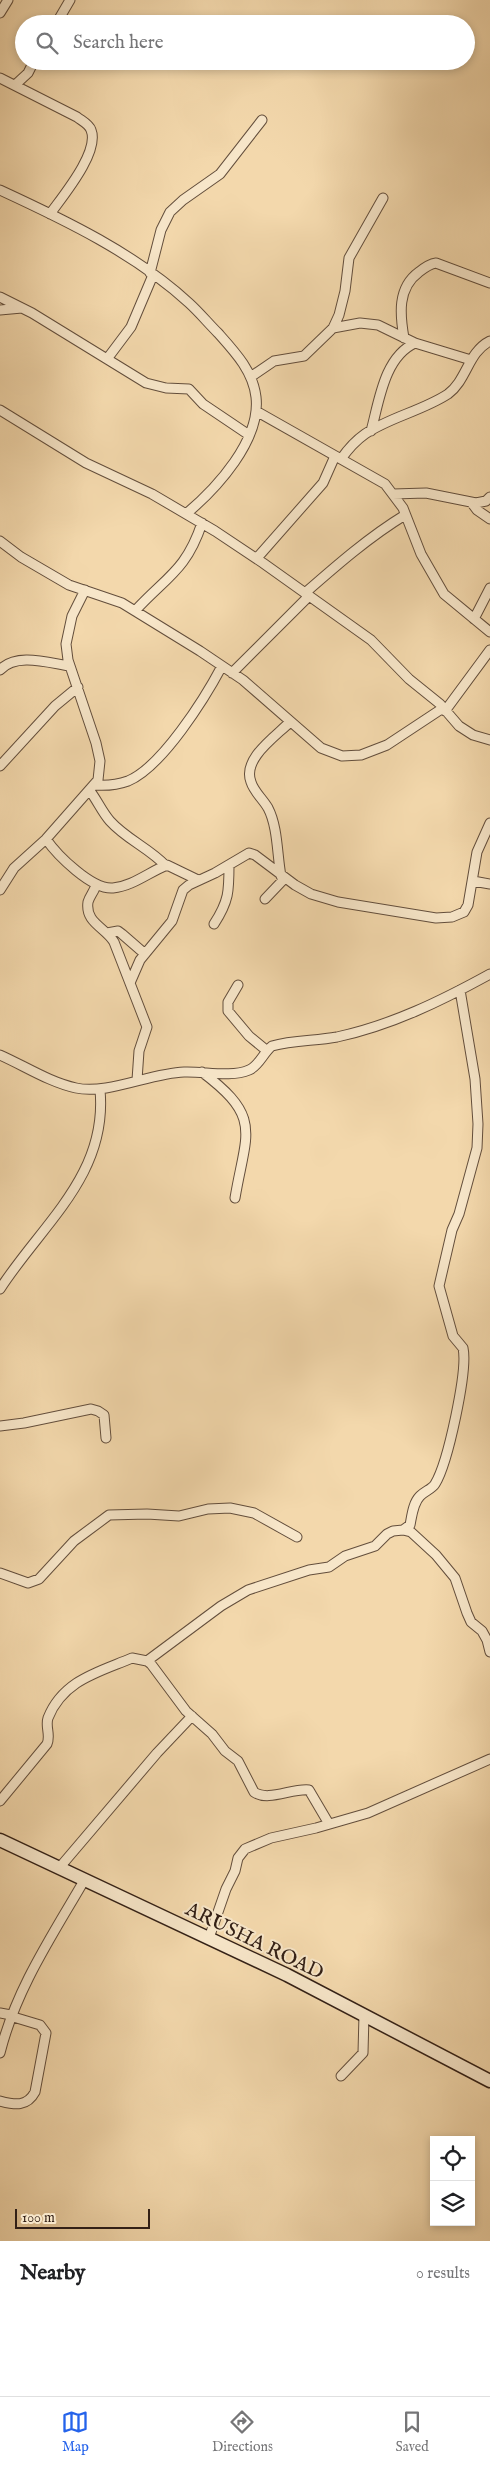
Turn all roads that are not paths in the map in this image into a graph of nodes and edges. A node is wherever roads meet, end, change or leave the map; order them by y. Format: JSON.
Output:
{"nodes":[{"id":1,"x":8,"y":0,"type":"edge"},
{"id":2,"x":70,"y":0,"type":"edge"},
{"id":3,"x":0,"y":13,"type":"edge"},
{"id":4,"x":61,"y":15,"type":"edge"},
{"id":5,"x":29,"y":70,"type":"edge"},
{"id":6,"x":0,"y":78,"type":"edge"},
{"id":7,"x":15,"y":85,"type":"junction"},
{"id":8,"x":262,"y":120,"type":"dead end"},
{"id":9,"x":0,"y":190,"type":"edge"},
{"id":10,"x":383,"y":198,"type":"dead end"},
{"id":11,"x":50,"y":214,"type":"junction"},
{"id":12,"x":151,"y":274,"type":"junction"},
{"id":13,"x":490,"y":283,"type":"edge"},
{"id":14,"x":0,"y":297,"type":"edge"},
{"id":15,"x":23,"y":308,"type":"junction"},
{"id":16,"x":0,"y":310,"type":"edge"},
{"id":17,"x":334,"y":328,"type":"junction"},
{"id":18,"x":404,"y":338,"type":"junction"},
{"id":19,"x":490,"y":341,"type":"edge"},
{"id":20,"x":415,"y":343,"type":"junction"},
{"id":21,"x":107,"y":359,"type":"junction"},
{"id":22,"x":471,"y":360,"type":"junction"},
{"id":23,"x":252,"y":376,"type":"junction"},
{"id":24,"x":0,"y":410,"type":"edge"},
{"id":25,"x":256,"y":411,"type":"junction"},
{"id":26,"x":371,"y":431,"type":"junction"},
{"id":27,"x":249,"y":434,"type":"junction"},
{"id":28,"x":338,"y":457,"type":"junction"},
{"id":29,"x":393,"y":494,"type":"junction"},
{"id":30,"x":490,"y":497,"type":"edge"},
{"id":31,"x":471,"y":502,"type":"junction"},
{"id":32,"x":186,"y":514,"type":"junction"},
{"id":33,"x":405,"y":515,"type":"junction"},
{"id":34,"x":490,"y":519,"type":"edge"},
{"id":35,"x":202,"y":523,"type":"junction"},
{"id":36,"x":0,"y":541,"type":"edge"},
{"id":37,"x":257,"y":558,"type":"junction"},
{"id":38,"x":490,"y":588,"type":"edge"},
{"id":39,"x":85,"y":590,"type":"junction"},
{"id":40,"x":307,"y":595,"type":"junction"},
{"id":41,"x":135,"y":612,"type":"junction"},
{"id":42,"x":474,"y":619,"type":"junction"},
{"id":43,"x":490,"y":632,"type":"edge"},
{"id":44,"x":490,"y":650,"type":"edge"},
{"id":45,"x":0,"y":658,"type":"edge"},
{"id":46,"x":8,"y":663,"type":"junction"},
{"id":47,"x":70,"y":666,"type":"junction"},
{"id":48,"x":222,"y":666,"type":"junction"},
{"id":49,"x":0,"y":670,"type":"edge"},
{"id":50,"x":232,"y":672,"type":"junction"},
{"id":51,"x":78,"y":687,"type":"junction"},
{"id":52,"x":444,"y":710,"type":"junction"},
{"id":53,"x":290,"y":722,"type":"junction"},
{"id":54,"x":490,"y":740,"type":"edge"},
{"id":55,"x":1,"y":764,"type":"edge"},
{"id":56,"x":92,"y":788,"type":"junction"},
{"id":57,"x":490,"y":823,"type":"edge"},
{"id":58,"x":46,"y":839,"type":"junction"},
{"id":59,"x":230,"y":865,"type":"junction"},
{"id":60,"x":166,"y":866,"type":"junction"},
{"id":61,"x":283,"y":877,"type":"junction"},
{"id":62,"x":198,"y":880,"type":"junction"},
{"id":63,"x":473,"y":881,"type":"junction"},
{"id":64,"x":96,"y":884,"type":"junction"},
{"id":65,"x":490,"y":884,"type":"edge"},
{"id":66,"x":0,"y":890,"type":"edge"},
{"id":67,"x":265,"y":899,"type":"dead end"},
{"id":68,"x":214,"y":924,"type":"dead end"},
{"id":69,"x":107,"y":933,"type":"junction"},
{"id":70,"x":145,"y":954,"type":"junction"},
{"id":71,"x":490,"y":974,"type":"edge"},
{"id":72,"x":130,"y":983,"type":"junction"},
{"id":73,"x":238,"y":985,"type":"dead end"},
{"id":74,"x":460,"y":990,"type":"junction"},
{"id":75,"x":266,"y":1050,"type":"junction"},
{"id":76,"x":0,"y":1055,"type":"edge"},
{"id":77,"x":202,"y":1072,"type":"junction"},
{"id":78,"x":137,"y":1080,"type":"junction"},
{"id":79,"x":100,"y":1090,"type":"junction"},
{"id":80,"x":235,"y":1198,"type":"dead end"},
{"id":81,"x":0,"y":1289,"type":"edge"},
{"id":82,"x":0,"y":1426,"type":"edge"},
{"id":83,"x":106,"y":1438,"type":"dead end"},
{"id":84,"x":403,"y":1530,"type":"junction"},
{"id":85,"x":297,"y":1537,"type":"dead end"},
{"id":86,"x":0,"y":1574,"type":"edge"},
{"id":87,"x":490,"y":1652,"type":"edge"},
{"id":88,"x":147,"y":1661,"type":"junction"},
{"id":89,"x":192,"y":1716,"type":"junction"},
{"id":90,"x":490,"y":1759,"type":"edge"},
{"id":91,"x":0,"y":1801,"type":"edge"},
{"id":92,"x":329,"y":1824,"type":"junction"},
{"id":93,"x":0,"y":1840,"type":"edge"},
{"id":94,"x":60,"y":1867,"type":"junction"},
{"id":95,"x":85,"y":1879,"type":"junction"},
{"id":96,"x":209,"y":1938,"type":"junction"},
{"id":97,"x":0,"y":2013,"type":"edge"},
{"id":98,"x":10,"y":2015,"type":"junction"},
{"id":99,"x":364,"y":2015,"type":"junction"},
{"id":100,"x":0,"y":2053,"type":"edge"},
{"id":101,"x":341,"y":2076,"type":"dead end"},
{"id":102,"x":490,"y":2081,"type":"edge"},
{"id":103,"x":0,"y":2101,"type":"edge"}],
"edges":[{"from":1,"to":3,"type":"street"},
{"from":2,"to":4,"type":"street"},
{"from":5,"to":7,"type":"street"},
{"from":6,"to":7,"type":"street"},
{"from":7,"to":11,"type":"street"},
{"from":8,"to":12,"type":"street"},
{"from":9,"to":11,"type":"street"},
{"from":10,"to":17,"type":"street"},
{"from":11,"to":12,"type":"street"},
{"from":12,"to":21,"type":"street"},
{"from":12,"to":23,"type":"street"},
{"from":13,"to":18,"type":"street"},
{"from":14,"to":15,"type":"street"},
{"from":15,"to":16,"type":"street"},
{"from":15,"to":21,"type":"street"},
{"from":17,"to":18,"type":"street"},
{"from":17,"to":23,"type":"street"},
{"from":18,"to":20,"type":"street"},
{"from":19,"to":22,"type":"street"},
{"from":20,"to":22,"type":"street"},
{"from":20,"to":26,"type":"street"},
{"from":21,"to":27,"type":"street"},
{"from":22,"to":26,"type":"street"},
{"from":23,"to":25,"type":"street"},
{"from":24,"to":32,"type":"street"},
{"from":25,"to":27,"type":"street"},
{"from":25,"to":28,"type":"street"},
{"from":26,"to":28,"type":"street"},
{"from":27,"to":32,"type":"street"},
{"from":28,"to":29,"type":"street"},
{"from":28,"to":37,"type":"street"},
{"from":29,"to":31,"type":"street"},
{"from":29,"to":33,"type":"street"},
{"from":30,"to":31,"type":"street"},
{"from":31,"to":34,"type":"street"},
{"from":32,"to":35,"type":"street"},
{"from":33,"to":40,"type":"street"},
{"from":33,"to":42,"type":"street"},
{"from":35,"to":37,"type":"street"},
{"from":35,"to":41,"type":"street"},
{"from":36,"to":39,"type":"street"},
{"from":37,"to":40,"type":"street"},
{"from":38,"to":42,"type":"street"},
{"from":39,"to":41,"type":"street"},
{"from":39,"to":47,"type":"street"},
{"from":40,"to":50,"type":"street"},
{"from":40,"to":52,"type":"street"},
{"from":41,"to":48,"type":"street"},
{"from":42,"to":43,"type":"street"},
{"from":44,"to":52,"type":"street"},
{"from":45,"to":46,"type":"street"},
{"from":46,"to":47,"type":"street"},
{"from":46,"to":49,"type":"street"},
{"from":47,"to":51,"type":"street"},
{"from":48,"to":50,"type":"street"},
{"from":48,"to":56,"type":"street"},
{"from":50,"to":53,"type":"street"},
{"from":51,"to":55,"type":"street"},
{"from":51,"to":56,"type":"street"},
{"from":52,"to":53,"type":"street"},
{"from":52,"to":54,"type":"street"},
{"from":53,"to":61,"type":"street"},
{"from":56,"to":58,"type":"street"},
{"from":56,"to":60,"type":"street"},
{"from":57,"to":63,"type":"street"},
{"from":58,"to":64,"type":"street"},
{"from":58,"to":66,"type":"street"},
{"from":59,"to":61,"type":"street"},
{"from":59,"to":62,"type":"street"},
{"from":59,"to":68,"type":"street"},
{"from":60,"to":62,"type":"street"},
{"from":60,"to":64,"type":"street"},
{"from":61,"to":63,"type":"street"},
{"from":61,"to":67,"type":"street"},
{"from":62,"to":70,"type":"street"},
{"from":63,"to":65,"type":"street"},
{"from":64,"to":69,"type":"street"},
{"from":69,"to":70,"type":"street"},
{"from":69,"to":72,"type":"street"},
{"from":70,"to":72,"type":"street"},
{"from":71,"to":74,"type":"street"},
{"from":72,"to":78,"type":"street"},
{"from":73,"to":75,"type":"street"},
{"from":74,"to":75,"type":"street"},
{"from":74,"to":84,"type":"street"},
{"from":75,"to":77,"type":"street"},
{"from":76,"to":79,"type":"street"},
{"from":77,"to":78,"type":"street"},
{"from":77,"to":80,"type":"street"},
{"from":78,"to":79,"type":"street"},
{"from":79,"to":81,"type":"street"},
{"from":82,"to":83,"type":"street"},
{"from":84,"to":87,"type":"street"},
{"from":84,"to":88,"type":"street"},
{"from":85,"to":86,"type":"street"},
{"from":88,"to":89,"type":"street"},
{"from":88,"to":91,"type":"street"},
{"from":89,"to":92,"type":"street"},
{"from":89,"to":94,"type":"street"},
{"from":90,"to":92,"type":"street"},
{"from":92,"to":96,"type":"street"},
{"from":93,"to":94,"type":"main road","name":"ARUSHA ROAD"},
{"from":94,"to":95,"type":"main road","name":"ARUSHA ROAD"},
{"from":95,"to":96,"type":"main road","name":"ARUSHA ROAD"},
{"from":95,"to":98,"type":"street"},
{"from":96,"to":99,"type":"main road","name":"ARUSHA ROAD"},
{"from":97,"to":98,"type":"street"},
{"from":98,"to":100,"type":"street"},
{"from":98,"to":103,"type":"street"},
{"from":99,"to":101,"type":"street"},
{"from":99,"to":102,"type":"main road","name":"ARUSHA ROAD"}]}
